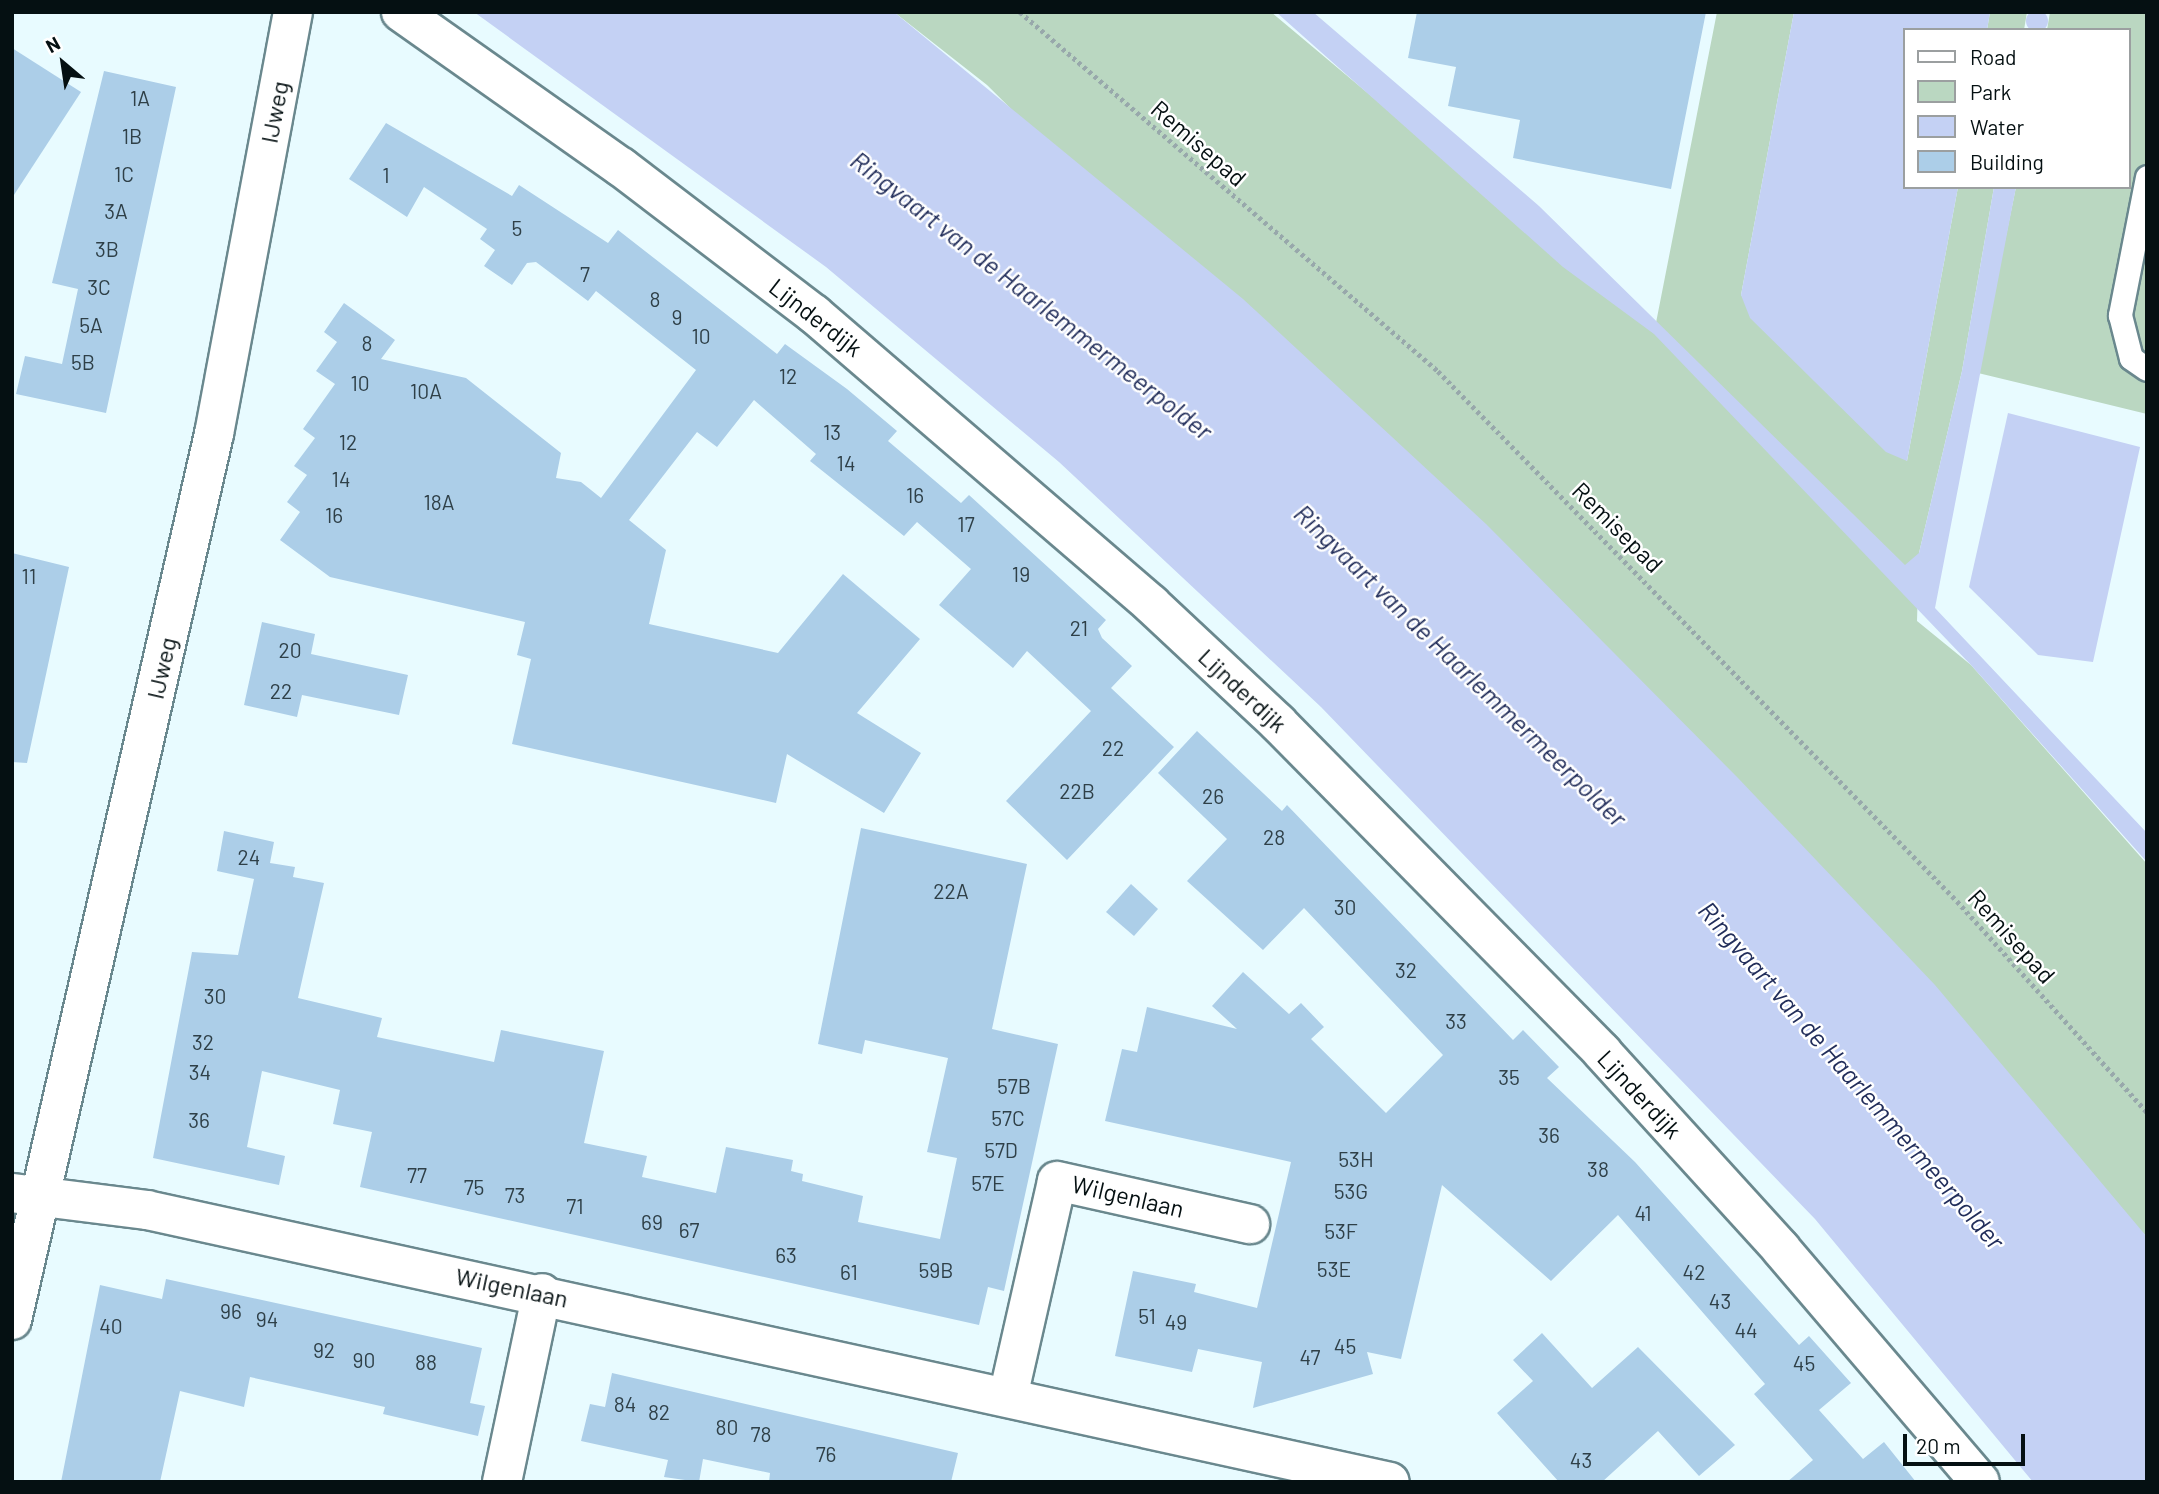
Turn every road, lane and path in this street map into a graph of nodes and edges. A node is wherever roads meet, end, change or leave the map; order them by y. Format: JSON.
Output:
{"nodes":[{"id":1,"x":293,"y":12,"type":"edge"},
{"id":2,"x":401,"y":12,"type":"edge"},
{"id":3,"x":1020,"y":12,"type":"edge"},
{"id":4,"x":2147,"y":177,"type":"edge"},
{"id":5,"x":2147,"y":369,"type":"edge"},
{"id":6,"x":2147,"y":1112,"type":"edge"},
{"id":7,"x":25,"y":1194,"type":"edge"},
{"id":8,"x":1250,"y":1224,"type":"dead end"},
{"id":9,"x":542,"y":1293,"type":"junction"},
{"id":10,"x":12,"y":1320,"type":"edge"},
{"id":11,"x":1008,"y":1397,"type":"junction"},
{"id":12,"x":502,"y":1482,"type":"edge"},
{"id":13,"x":1390,"y":1482,"type":"edge"},
{"id":14,"x":1980,"y":1482,"type":"edge"}],
"edges":[{"from":1,"to":7,"type":"street","name":"IJweg"},
{"from":2,"to":14,"type":"street","name":"Lijnderdijk"},
{"from":3,"to":6,"type":"path","name":"Remisepad"},
{"from":4,"to":5,"type":"lane"},
{"from":7,"to":9,"type":"street","name":"Wilgenlaan"},
{"from":7,"to":10,"type":"street","name":"IJweg"},
{"from":8,"to":11,"type":"street","name":"Wilgenlaan"},
{"from":9,"to":11,"type":"street","name":"Wilgenlaan"},
{"from":9,"to":12,"type":"street"},
{"from":11,"to":13,"type":"street","name":"Wilgenlaan"}]}
